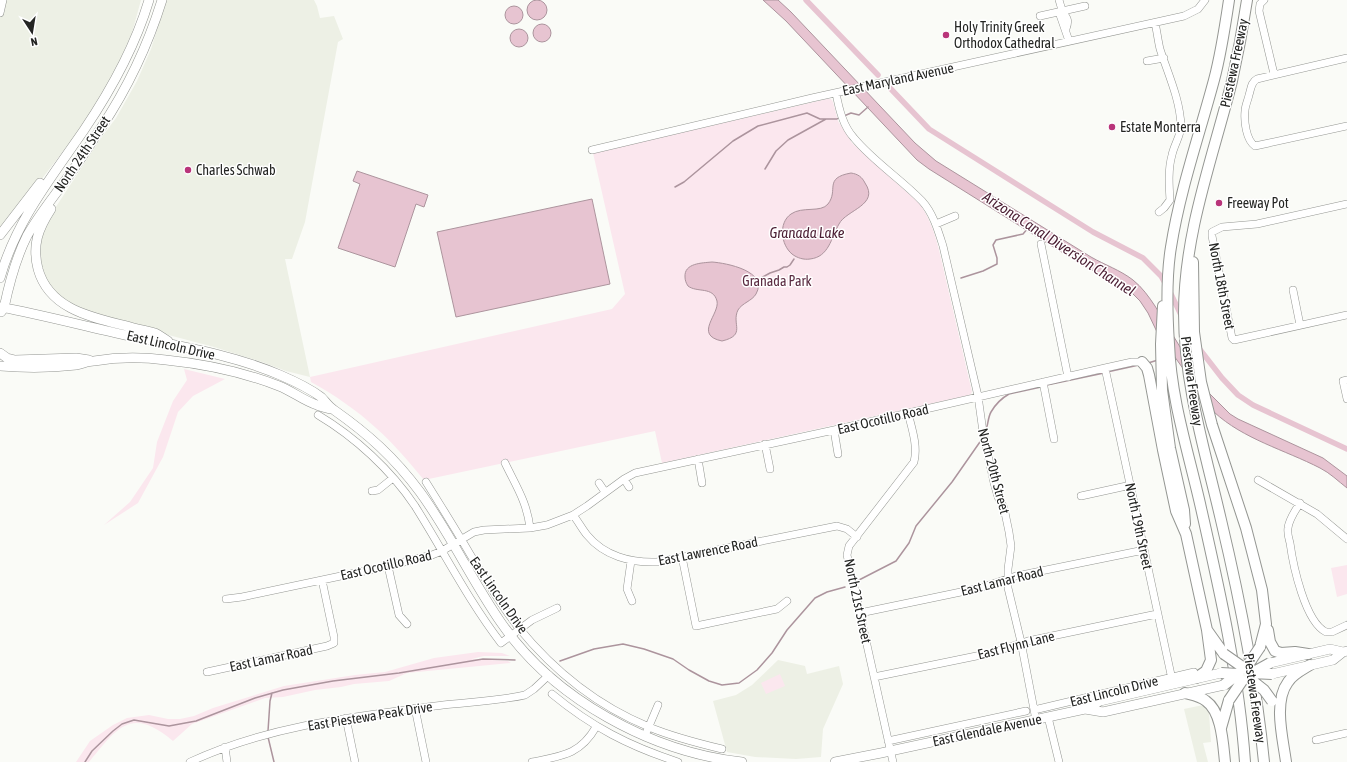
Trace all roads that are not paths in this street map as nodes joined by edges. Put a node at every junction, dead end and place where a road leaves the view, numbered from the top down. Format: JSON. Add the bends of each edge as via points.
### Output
{"nodes":[{"id":1,"x":3,"y":0,"type":"edge"},
{"id":2,"x":162,"y":0,"type":"edge"},
{"id":3,"x":1059,"y":0,"type":"edge"},
{"id":4,"x":1229,"y":0,"type":"edge"},
{"id":5,"x":1247,"y":0,"type":"edge"},
{"id":6,"x":149,"y":1,"type":"edge"},
{"id":7,"x":1203,"y":2,"type":"edge"},
{"id":8,"x":1262,"y":2,"type":"edge"},
{"id":9,"x":1085,"y":6,"type":"dead end"},
{"id":10,"x":1062,"y":11,"type":"junction"},
{"id":11,"x":0,"y":13,"type":"edge"},
{"id":12,"x":1040,"y":16,"type":"dead end"},
{"id":13,"x":1157,"y":22,"type":"junction"},
{"id":14,"x":1069,"y":42,"type":"junction"},
{"id":15,"x":141,"y":55,"type":"junction"},
{"id":16,"x":1164,"y":58,"type":"junction"},
{"id":17,"x":1347,"y":58,"type":"edge"},
{"id":18,"x":1147,"y":61,"type":"dead end"},
{"id":19,"x":123,"y":64,"type":"junction"},
{"id":20,"x":1274,"y":74,"type":"junction"},
{"id":21,"x":836,"y":93,"type":"junction"},
{"id":22,"x":1347,"y":126,"type":"edge"},
{"id":23,"x":592,"y":150,"type":"dead end"},
{"id":24,"x":66,"y":154,"type":"junction"},
{"id":25,"x":65,"y":182,"type":"junction"},
{"id":26,"x":1347,"y":204,"type":"edge"},
{"id":27,"x":1159,"y":212,"type":"dead end"},
{"id":28,"x":955,"y":216,"type":"dead end"},
{"id":29,"x":936,"y":224,"type":"junction"},
{"id":30,"x":0,"y":235,"type":"edge"},
{"id":31,"x":1041,"y":244,"type":"dead end"},
{"id":32,"x":1190,"y":246,"type":"junction"},
{"id":33,"x":0,"y":278,"type":"edge"},
{"id":34,"x":1169,"y":281,"type":"junction"},
{"id":35,"x":1293,"y":290,"type":"dead end"},
{"id":36,"x":1,"y":309,"type":"edge"},
{"id":37,"x":1347,"y":315,"type":"edge"},
{"id":38,"x":1300,"y":325,"type":"junction"},
{"id":39,"x":176,"y":345,"type":"junction"},
{"id":40,"x":0,"y":353,"type":"edge"},
{"id":41,"x":92,"y":361,"type":"junction"},
{"id":42,"x":1142,"y":362,"type":"joint"},
{"id":43,"x":0,"y":366,"type":"edge"},
{"id":44,"x":1105,"y":368,"type":"junction"},
{"id":45,"x":1068,"y":377,"type":"junction"},
{"id":46,"x":1347,"y":380,"type":"edge"},
{"id":47,"x":1043,"y":382,"type":"junction"},
{"id":48,"x":978,"y":396,"type":"junction"},
{"id":49,"x":1347,"y":399,"type":"edge"},
{"id":50,"x":332,"y":409,"type":"junction"},
{"id":51,"x":908,"y":413,"type":"junction"},
{"id":52,"x":318,"y":415,"type":"dead end"},
{"id":53,"x":326,"y":420,"type":"junction"},
{"id":54,"x":834,"y":430,"type":"junction"},
{"id":55,"x":1054,"y":439,"type":"dead end"},
{"id":56,"x":765,"y":444,"type":"junction"},
{"id":57,"x":838,"y":454,"type":"dead end"},
{"id":58,"x":698,"y":459,"type":"junction"},
{"id":59,"x":505,"y":463,"type":"dead end"},
{"id":60,"x":770,"y":469,"type":"dead end"},
{"id":61,"x":393,"y":478,"type":"junction"},
{"id":62,"x":624,"y":479,"type":"junction"},
{"id":63,"x":1258,"y":480,"type":"dead end"},
{"id":64,"x":426,"y":482,"type":"dead end"},
{"id":65,"x":599,"y":483,"type":"dead end"},
{"id":66,"x":702,"y":483,"type":"dead end"},
{"id":67,"x":1130,"y":486,"type":"junction"},
{"id":68,"x":629,"y":487,"type":"dead end"},
{"id":69,"x":372,"y":491,"type":"dead end"},
{"id":70,"x":605,"y":492,"type":"junction"},
{"id":71,"x":1081,"y":496,"type":"dead end"},
{"id":72,"x":1300,"y":503,"type":"junction"},
{"id":73,"x":574,"y":515,"type":"junction"},
{"id":74,"x":530,"y":528,"type":"junction"},
{"id":75,"x":1186,"y":534,"type":"junction"},
{"id":76,"x":857,"y":537,"type":"junction"},
{"id":77,"x":461,"y":539,"type":"junction"},
{"id":78,"x":1347,"y":539,"type":"edge"},
{"id":79,"x":453,"y":545,"type":"junction"},
{"id":80,"x":1144,"y":550,"type":"junction"},
{"id":81,"x":442,"y":551,"type":"junction"},
{"id":82,"x":682,"y":557,"type":"junction"},
{"id":83,"x":631,"y":561,"type":"junction"},
{"id":84,"x":388,"y":566,"type":"junction"},
{"id":85,"x":1008,"y":579,"type":"junction"},
{"id":86,"x":322,"y":580,"type":"junction"},
{"id":87,"x":226,"y":599,"type":"dead end"},
{"id":88,"x":632,"y":601,"type":"dead end"},
{"id":89,"x":787,"y":601,"type":"dead end"},
{"id":90,"x":557,"y":608,"type":"dead end"},
{"id":91,"x":860,"y":613,"type":"junction"},
{"id":92,"x":1157,"y":614,"type":"junction"},
{"id":93,"x":406,"y":624,"type":"dead end"},
{"id":94,"x":1266,"y":624,"type":"junction"},
{"id":95,"x":1347,"y":625,"type":"edge"},
{"id":96,"x":520,"y":629,"type":"junction"},
{"id":97,"x":1207,"y":630,"type":"junction"},
{"id":98,"x":512,"y":636,"type":"junction"},
{"id":99,"x":1021,"y":642,"type":"junction"},
{"id":100,"x":1345,"y":652,"type":"edge"},
{"id":101,"x":1308,"y":654,"type":"junction"},
{"id":102,"x":1270,"y":663,"type":"joint"},
{"id":103,"x":1310,"y":665,"type":"junction"},
{"id":104,"x":207,"y":672,"type":"dead end"},
{"id":105,"x":1221,"y":673,"type":"joint"},
{"id":106,"x":1245,"y":674,"type":"junction"},
{"id":107,"x":1272,"y":674,"type":"joint"},
{"id":108,"x":549,"y":675,"type":"junction"},
{"id":109,"x":1195,"y":675,"type":"junction"},
{"id":110,"x":874,"y":677,"type":"junction"},
{"id":111,"x":1172,"y":680,"type":"junction"},
{"id":112,"x":1224,"y":685,"type":"joint"},
{"id":113,"x":552,"y":694,"type":"dead end"},
{"id":114,"x":1185,"y":694,"type":"junction"},
{"id":115,"x":658,"y":705,"type":"dead end"},
{"id":116,"x":415,"y":708,"type":"junction"},
{"id":117,"x":1084,"y":709,"type":"junction"},
{"id":118,"x":1034,"y":710,"type":"junction"},
{"id":119,"x":1026,"y":711,"type":"dead end"},
{"id":120,"x":1279,"y":713,"type":"junction"},
{"id":121,"x":1048,"y":717,"type":"junction"},
{"id":122,"x":346,"y":718,"type":"junction"},
{"id":123,"x":1036,"y":720,"type":"junction"},
{"id":124,"x":596,"y":727,"type":"junction"},
{"id":125,"x":649,"y":727,"type":"junction"},
{"id":126,"x":1220,"y":728,"type":"junction"},
{"id":127,"x":1347,"y":733,"type":"edge"},
{"id":128,"x":645,"y":736,"type":"junction"},
{"id":129,"x":1316,"y":740,"type":"dead end"},
{"id":130,"x":888,"y":741,"type":"junction"},
{"id":131,"x":225,"y":747,"type":"junction"},
{"id":132,"x":722,"y":749,"type":"dead end"},
{"id":133,"x":890,"y":751,"type":"junction"},
{"id":134,"x":656,"y":755,"type":"junction"},
{"id":135,"x":730,"y":761,"type":"edge"},
{"id":136,"x":190,"y":762,"type":"edge"},
{"id":137,"x":227,"y":762,"type":"edge"},
{"id":138,"x":355,"y":762,"type":"edge"},
{"id":139,"x":426,"y":762,"type":"edge"},
{"id":140,"x":532,"y":762,"type":"edge"},
{"id":141,"x":653,"y":762,"type":"edge"},
{"id":142,"x":678,"y":762,"type":"edge"},
{"id":143,"x":742,"y":762,"type":"edge"},
{"id":144,"x":835,"y":762,"type":"edge"},
{"id":145,"x":893,"y":762,"type":"edge"},
{"id":146,"x":1059,"y":762,"type":"edge"},
{"id":147,"x":1224,"y":762,"type":"edge"},
{"id":148,"x":1245,"y":762,"type":"edge"},
{"id":149,"x":1264,"y":762,"type":"edge"},
{"id":150,"x":1286,"y":762,"type":"edge"}],
"edges":[{"from":1,"to":11,"type":"street"},
{"from":2,"to":15,"type":"main road","name":"North 24th Street"},
{"from":3,"to":10,"type":"street"},
{"from":4,"to":34,"type":"highway","name":"Piestewa Freeway","via":[[1214,79],[1185,182],[1170,257]]},
{"from":5,"to":32,"type":"highway","name":"Piestewa Freeway","via":[[1232,81],[1198,205]]},
{"from":6,"to":15,"type":"main road","via":[[141,37]]},
{"from":6,"to":19,"type":"main road","name":"North 24th Street"},
{"from":7,"to":13,"type":"street","name":"East Maryland Avenue","via":[[1194,12]]},
{"from":8,"to":20,"type":"street","via":[[1260,17]]},
{"from":9,"to":10,"type":"street"},
{"from":10,"to":12,"type":"street"},
{"from":10,"to":14,"type":"street","via":[[1060,15]]},
{"from":13,"to":14,"type":"street","name":"East Maryland Avenue"},
{"from":13,"to":16,"type":"street"},
{"from":14,"to":21,"type":"street","name":"East Maryland Avenue"},
{"from":15,"to":19,"type":"main road"},
{"from":15,"to":25,"type":"main road","name":"North 24th Street","via":[[112,110]]},
{"from":16,"to":18,"type":"street"},
{"from":16,"to":27,"type":"street","via":[[1173,82],[1181,132],[1171,160],[1170,200]]},
{"from":17,"to":20,"type":"street"},
{"from":19,"to":24,"type":"main road","name":"North 24th Street","via":[[94,114]]},
{"from":20,"to":22,"type":"street","via":[[1257,79],[1252,84],[1245,110],[1248,137],[1252,144],[1255,146]]},
{"from":21,"to":23,"type":"street","name":"East Maryland Avenue"},
{"from":21,"to":29,"type":"street","name":"North 20th Street","via":[[842,116],[854,138],[923,202]]},
{"from":24,"to":30,"type":"main road","via":[[47,174]]},
{"from":24,"to":33,"type":"main road","name":"North 24th Street","via":[[18,230]]},
{"from":25,"to":36,"type":"main road","name":"North 24th Street","via":[[27,236]]},
{"from":25,"to":39,"type":"main road","via":[[42,222],[37,237],[37,262],[45,285],[56,299],[71,309],[154,333]]},
{"from":26,"to":38,"type":"street","name":"North 18th Street","via":[[1258,224],[1222,227],[1212,232],[1232,338],[1234,340]]},
{"from":28,"to":29,"type":"street"},
{"from":29,"to":48,"type":"street","name":"North 20th Street"},
{"from":31,"to":45,"type":"street"},
{"from":32,"to":94,"type":"highway","via":[[1194,265],[1194,332],[1201,382],[1248,535],[1262,590]]},
{"from":32,"to":149,"type":"highway","name":"Piestewa Freeway","via":[[1184,311],[1192,398],[1246,633]]},
{"from":34,"to":75,"type":"highway","via":[[1162,312],[1160,373],[1165,419],[1184,510]]},
{"from":34,"to":148,"type":"highway","name":"Piestewa Freeway","via":[[1172,382],[1230,646]]},
{"from":35,"to":38,"type":"street"},
{"from":36,"to":39,"type":"main road","name":"East Lincoln Drive"},
{"from":37,"to":38,"type":"street"},
{"from":39,"to":50,"type":"main road","name":"East Lincoln Drive","via":[[260,367],[306,387]]},
{"from":40,"to":41,"type":"main road","via":[[15,360],[76,358]]},
{"from":41,"to":43,"type":"main road","name":"East Lincoln Drive","via":[[78,365],[28,368]]},
{"from":41,"to":50,"type":"main road","name":"East Lincoln Drive","via":[[150,358],[201,364],[261,380],[316,405]]},
{"from":42,"to":44,"type":"street","name":"East Ocotillo Road"},
{"from":42,"to":75,"type":"highway","via":[[1148,375],[1176,511]]},
{"from":44,"to":45,"type":"street","name":"East Ocotillo Road"},
{"from":44,"to":67,"type":"street","name":"North 19th Street"},
{"from":45,"to":47,"type":"street","name":"East Ocotillo Road"},
{"from":46,"to":49,"type":"street","via":[[1343,380]]},
{"from":47,"to":48,"type":"street","name":"East Ocotillo Road"},
{"from":47,"to":55,"type":"street"},
{"from":48,"to":51,"type":"street","name":"East Ocotillo Road"},
{"from":48,"to":85,"type":"street","name":"North 20th Street","via":[[982,432],[1009,532],[1011,546]]},
{"from":50,"to":53,"type":"street"},
{"from":50,"to":79,"type":"main road","name":"East Lincoln Drive","via":[[375,441],[399,466],[420,492]]},
{"from":51,"to":54,"type":"street","name":"East Ocotillo Road"},
{"from":51,"to":76,"type":"street","name":"North 21st Street","via":[[916,448],[914,462]]},
{"from":52,"to":53,"type":"street","name":"East Lincoln Drive"},
{"from":53,"to":61,"type":"street","name":"East Lincoln Drive","via":[[359,444]]},
{"from":54,"to":56,"type":"street","name":"East Ocotillo Road"},
{"from":54,"to":57,"type":"street"},
{"from":56,"to":58,"type":"street","name":"East Ocotillo Road"},
{"from":56,"to":60,"type":"street"},
{"from":58,"to":62,"type":"street","name":"East Ocotillo Road","via":[[635,473]]},
{"from":58,"to":66,"type":"street"},
{"from":59,"to":74,"type":"street","via":[[528,513]]},
{"from":61,"to":69,"type":"street","via":[[378,490]]},
{"from":61,"to":81,"type":"street","name":"East Lincoln Drive","via":[[415,506]]},
{"from":62,"to":68,"type":"street"},
{"from":62,"to":70,"type":"street","name":"East Ocotillo Road"},
{"from":63,"to":72,"type":"street"},
{"from":64,"to":77,"type":"street","name":"East Lincoln Drive"},
{"from":65,"to":70,"type":"street"},
{"from":67,"to":71,"type":"street"},
{"from":67,"to":80,"type":"street","name":"North 19th Street"},
{"from":70,"to":73,"type":"street","name":"East Ocotillo Road"},
{"from":72,"to":78,"type":"street"},
{"from":72,"to":95,"type":"street","via":[[1292,515],[1288,529],[1300,589],[1308,610],[1317,625],[1326,632]]},
{"from":73,"to":74,"type":"street","name":"East Ocotillo Road"},
{"from":73,"to":83,"type":"street","name":"East Lawrence Road","via":[[587,536],[599,547]]},
{"from":74,"to":77,"type":"street","name":"East Ocotillo Road","via":[[484,530]]},
{"from":75,"to":97,"type":"highway"},
{"from":76,"to":82,"type":"street","name":"East Lawrence Road","via":[[847,529],[837,526]]},
{"from":76,"to":91,"type":"street","name":"North 21st Street","via":[[849,546],[847,555]]},
{"from":77,"to":79,"type":"street","name":"East Ocotillo Road"},
{"from":77,"to":96,"type":"street","name":"East Lincoln Drive"},
{"from":79,"to":81,"type":"street","name":"East Ocotillo Road"},
{"from":79,"to":98,"type":"main road","name":"East Lincoln Drive"},
{"from":80,"to":85,"type":"street","name":"East Lamar Road"},
{"from":80,"to":92,"type":"street","name":"North 19th Street"},
{"from":81,"to":84,"type":"street","name":"East Ocotillo Road"},
{"from":81,"to":98,"type":"street","name":"East Lincoln Drive","via":[[501,643]]},
{"from":82,"to":83,"type":"street","name":"East Lawrence Road","via":[[657,562]]},
{"from":82,"to":89,"type":"street","via":[[696,626],[726,623],[777,609]]},
{"from":83,"to":88,"type":"street","via":[[627,589]]},
{"from":84,"to":86,"type":"street","name":"East Ocotillo Road"},
{"from":84,"to":93,"type":"street","via":[[399,615]]},
{"from":85,"to":91,"type":"street","name":"East Lamar Road","via":[[980,588]]},
{"from":85,"to":99,"type":"street","name":"North 20th Street"},
{"from":86,"to":87,"type":"street","name":"East Ocotillo Road"},
{"from":86,"to":104,"type":"street","name":"East Lamar Road","via":[[334,643]]},
{"from":90,"to":96,"type":"street","via":[[544,613]]},
{"from":91,"to":110,"type":"street","name":"North 21st Street"},
{"from":92,"to":99,"type":"street","name":"East Flynn Lane"},
{"from":92,"to":111,"type":"street","name":"North 19th Street"},
{"from":94,"to":101,"type":"highway","via":[[1275,651]]},
{"from":94,"to":106,"type":"highway","bridge":true,"via":[[1260,647]]},
{"from":96,"to":98,"type":"street"},
{"from":96,"to":125,"type":"street","name":"East Lincoln Drive","via":[[566,676],[593,697]]},
{"from":97,"to":106,"type":"highway","bridge":true,"via":[[1224,654]]},
{"from":97,"to":109,"type":"highway","via":[[1211,660],[1206,672]]},
{"from":98,"to":108,"type":"main road","name":"East Lincoln Drive"},
{"from":99,"to":110,"type":"street","name":"East Flynn Lane","via":[[991,652]]},
{"from":99,"to":118,"type":"street","name":"North 20th Street"},
{"from":100,"to":101,"type":"main road","via":[[1330,649]]},
{"from":100,"to":103,"type":"main road","via":[[1333,660]]},
{"from":101,"to":102,"type":"main road"},
{"from":102,"to":106,"type":"highway","bridge":true},
{"from":103,"to":107,"type":"main road"},
{"from":103,"to":120,"type":"highway","via":[[1286,684]]},
{"from":105,"to":106,"type":"highway","bridge":true},
{"from":105,"to":109,"type":"main road","name":"East Glendale Avenue"},
{"from":106,"to":107,"type":"highway","bridge":true},
{"from":106,"to":112,"type":"highway","bridge":true},
{"from":106,"to":120,"type":"highway","bridge":true,"via":[[1264,690]]},
{"from":106,"to":126,"type":"highway","bridge":true,"via":[[1229,700]]},
{"from":108,"to":116,"type":"street","name":"East Piestewa Peak Drive","via":[[525,695]]},
{"from":108,"to":128,"type":"main road","name":"East Lincoln Drive","via":[[603,715]]},
{"from":109,"to":111,"type":"main road","name":"East Glendale Avenue"},
{"from":110,"to":130,"type":"street","name":"North 21st Street"},
{"from":111,"to":117,"type":"main road","name":"East Glendale Avenue","via":[[1100,701]]},
{"from":111,"to":118,"type":"street","name":"East Lincoln Drive"},
{"from":112,"to":114,"type":"main road","name":"East Glendale Avenue"},
{"from":113,"to":124,"type":"street"},
{"from":114,"to":117,"type":"main road","name":"East Glendale Avenue","via":[[1103,712]]},
{"from":114,"to":126,"type":"highway","via":[[1209,703],[1216,713]]},
{"from":115,"to":125,"type":"street"},
{"from":116,"to":122,"type":"street","name":"East Piestewa Peak Drive"},
{"from":116,"to":139,"type":"street"},
{"from":117,"to":121,"type":"main road","name":"East Glendale Avenue"},
{"from":118,"to":123,"type":"street","name":"North 20th Street"},
{"from":119,"to":130,"type":"street"},
{"from":120,"to":150,"type":"highway"},
{"from":121,"to":123,"type":"main road","name":"East Glendale Avenue"},
{"from":121,"to":146,"type":"street"},
{"from":122,"to":131,"type":"street","name":"East Piestewa Peak Drive","via":[[281,730]]},
{"from":122,"to":138,"type":"street"},
{"from":123,"to":133,"type":"main road","name":"East Glendale Avenue"},
{"from":124,"to":134,"type":"street"},
{"from":124,"to":140,"type":"street","via":[[583,745],[576,750]]},
{"from":125,"to":128,"type":"street"},
{"from":125,"to":132,"type":"street","name":"East Lincoln Drive"},
{"from":126,"to":147,"type":"highway"},
{"from":127,"to":129,"type":"street"},
{"from":128,"to":135,"type":"main road","name":"East Lincoln Drive","via":[[681,749]]},
{"from":130,"to":133,"type":"street","name":"North 21st Street"},
{"from":131,"to":136,"type":"street","name":"East Piestewa Peak Drive"},
{"from":131,"to":137,"type":"street"},
{"from":133,"to":144,"type":"main road"},
{"from":133,"to":145,"type":"street","name":"North 21st Street"},
{"from":134,"to":141,"type":"street"},
{"from":134,"to":142,"type":"street"},
{"from":135,"to":143,"type":"main road","name":"East Lincoln Drive"}]}
